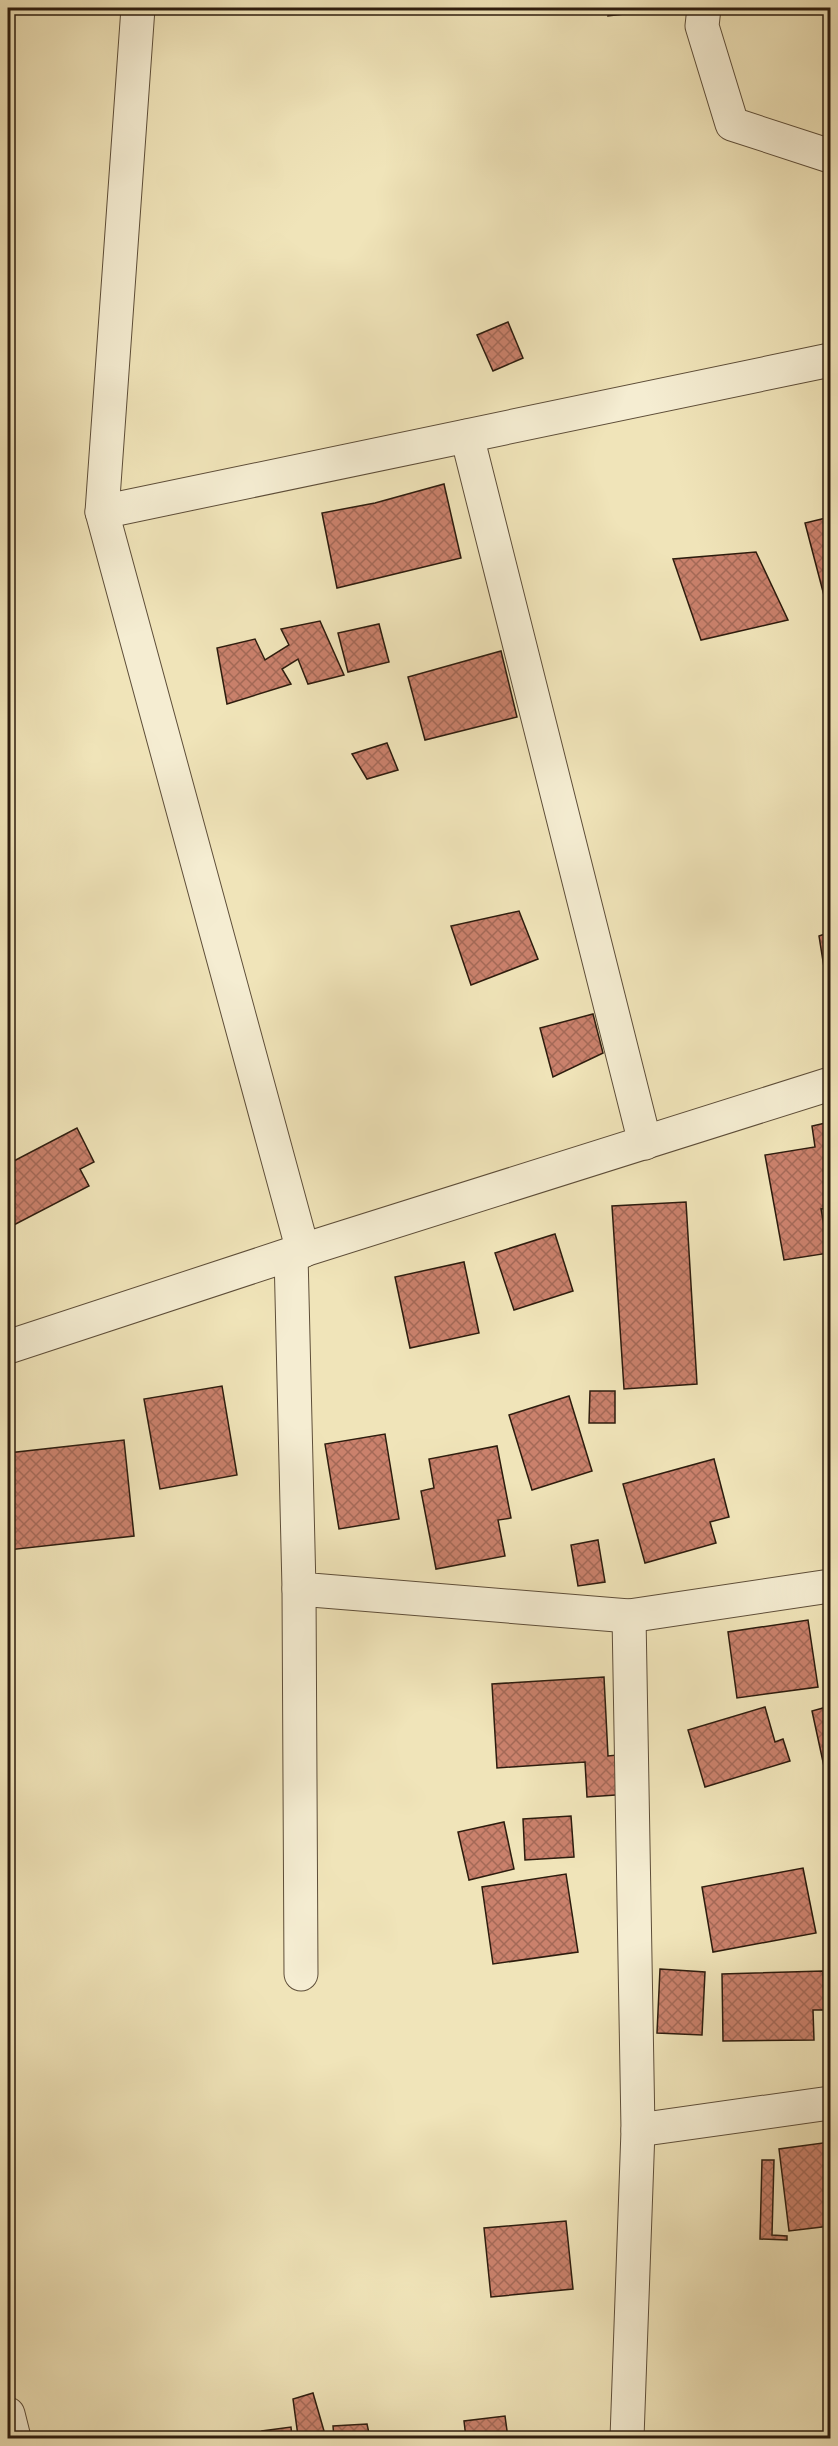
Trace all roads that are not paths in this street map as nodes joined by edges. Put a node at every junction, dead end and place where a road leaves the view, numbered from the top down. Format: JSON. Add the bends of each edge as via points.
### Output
{"nodes":[{"id":1,"x":138,"y":8,"type":"edge"},
{"id":2,"x":704,"y":8,"type":"edge"},
{"id":3,"x":831,"y":156,"type":"edge"},
{"id":4,"x":831,"y":360,"type":"edge"},
{"id":5,"x":467,"y":436,"type":"junction"},
{"id":6,"x":102,"y":512,"type":"junction"},
{"id":7,"x":831,"y":1084,"type":"edge"},
{"id":8,"x":645,"y":1143,"type":"junction"},
{"id":9,"x":297,"y":1252,"type":"junction"},
{"id":10,"x":8,"y":1347,"type":"edge"},
{"id":11,"x":831,"y":1586,"type":"edge"},
{"id":12,"x":299,"y":1589,"type":"junction"},
{"id":13,"x":629,"y":1617,"type":"junction"},
{"id":14,"x":301,"y":1974,"type":"dead end"},
{"id":15,"x":831,"y":2103,"type":"edge"},
{"id":16,"x":638,"y":2130,"type":"junction"},
{"id":17,"x":8,"y":2414,"type":"edge"},
{"id":18,"x":14,"y":2439,"type":"edge"},
{"id":19,"x":627,"y":2439,"type":"edge"}],
"edges":[{"from":1,"to":6,"type":"street"},
{"from":2,"to":3,"type":"street","via":[[702,26],[732,124]]},
{"from":4,"to":5,"type":"street"},
{"from":5,"to":6,"type":"street"},
{"from":5,"to":8,"type":"street"},
{"from":6,"to":9,"type":"street"},
{"from":7,"to":8,"type":"street"},
{"from":8,"to":9,"type":"street"},
{"from":9,"to":10,"type":"street"},
{"from":9,"to":12,"type":"street"},
{"from":11,"to":13,"type":"street"},
{"from":12,"to":13,"type":"street"},
{"from":12,"to":14,"type":"street"},
{"from":13,"to":16,"type":"street"},
{"from":15,"to":16,"type":"street"},
{"from":16,"to":19,"type":"street"},
{"from":17,"to":18,"type":"street"}]}
